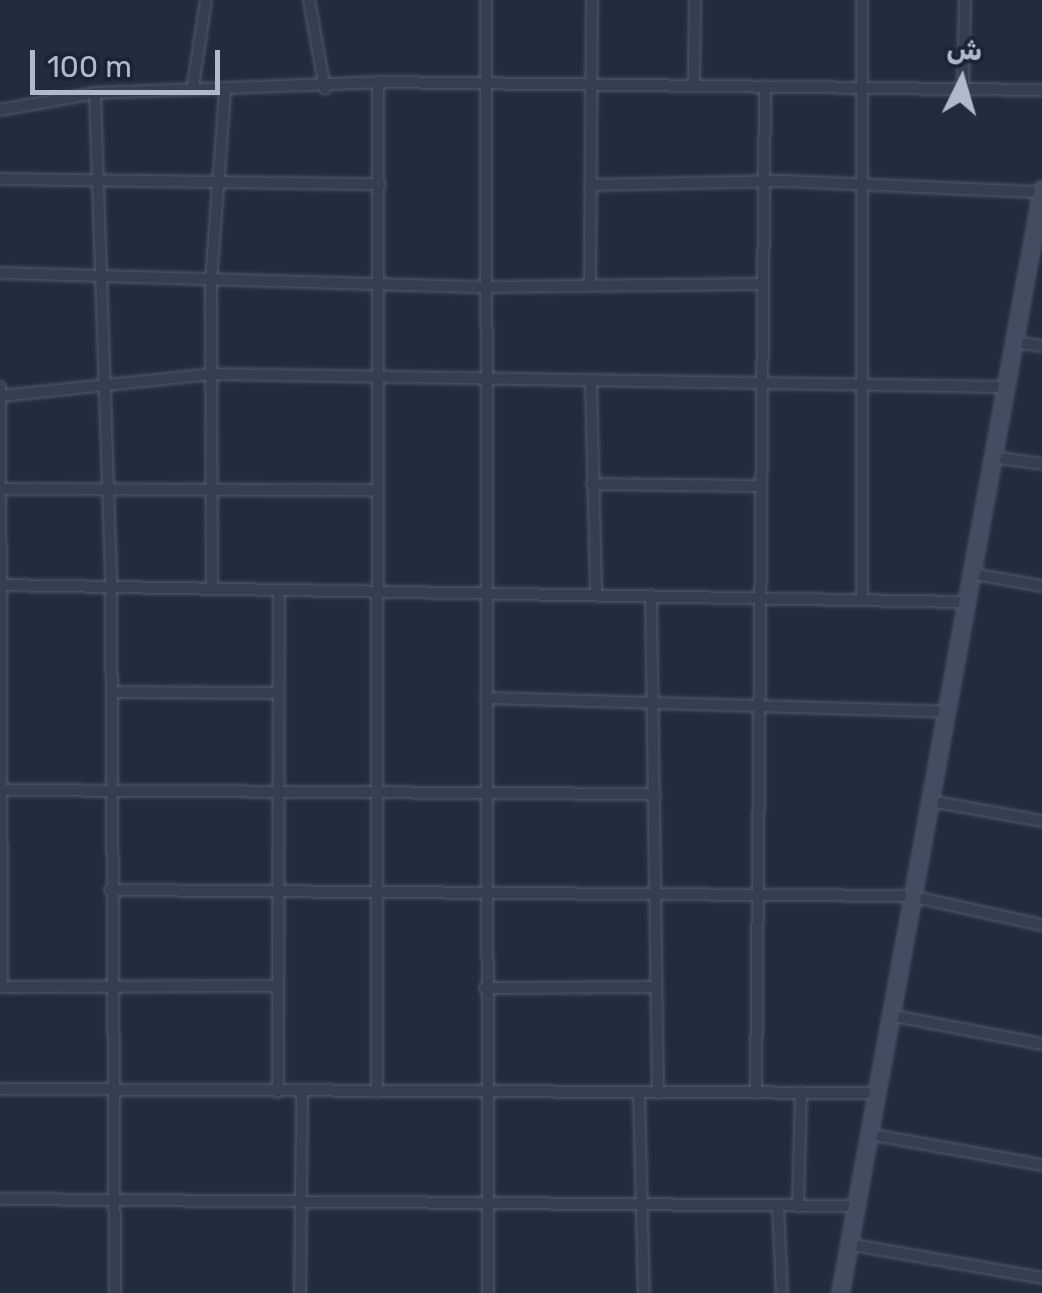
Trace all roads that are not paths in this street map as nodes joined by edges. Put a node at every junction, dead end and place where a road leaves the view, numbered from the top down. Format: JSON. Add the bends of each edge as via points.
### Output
{"nodes":[{"id":1,"x":206,"y":0,"type":"edge"},
{"id":2,"x":309,"y":0,"type":"edge"},
{"id":3,"x":486,"y":0,"type":"edge"},
{"id":4,"x":592,"y":0,"type":"edge"},
{"id":5,"x":695,"y":0,"type":"edge"},
{"id":6,"x":862,"y":0,"type":"edge"},
{"id":7,"x":965,"y":0,"type":"edge"},
{"id":8,"x":378,"y":82,"type":"junction"},
{"id":9,"x":590,"y":84,"type":"junction"},
{"id":10,"x":694,"y":84,"type":"junction"},
{"id":11,"x":862,"y":84,"type":"junction"},
{"id":12,"x":490,"y":85,"type":"junction"},
{"id":13,"x":193,"y":86,"type":"junction"},
{"id":14,"x":764,"y":86,"type":"junction"},
{"id":15,"x":963,"y":88,"type":"junction"},
{"id":16,"x":325,"y":89,"type":"junction"},
{"id":17,"x":1042,"y":90,"type":"edge"},
{"id":18,"x":95,"y":93,"type":"junction"},
{"id":19,"x":225,"y":93,"type":"junction"},
{"id":20,"x":0,"y":110,"type":"edge"},
{"id":21,"x":0,"y":179,"type":"edge"},
{"id":22,"x":96,"y":181,"type":"junction"},
{"id":23,"x":217,"y":181,"type":"junction"},
{"id":24,"x":380,"y":184,"type":"junction"},
{"id":25,"x":762,"y":184,"type":"junction"},
{"id":26,"x":590,"y":185,"type":"junction"},
{"id":27,"x":860,"y":185,"type":"junction"},
{"id":28,"x":1042,"y":190,"type":"edge"},
{"id":29,"x":1040,"y":215,"type":"edge"},
{"id":30,"x":0,"y":273,"type":"edge"},
{"id":31,"x":97,"y":276,"type":"junction"},
{"id":32,"x":211,"y":282,"type":"junction"},
{"id":33,"x":590,"y":282,"type":"junction"},
{"id":34,"x":382,"y":283,"type":"junction"},
{"id":35,"x":758,"y":284,"type":"junction"},
{"id":36,"x":484,"y":287,"type":"junction"},
{"id":37,"x":1014,"y":342,"type":"junction"},
{"id":38,"x":1042,"y":346,"type":"edge"},
{"id":39,"x":212,"y":374,"type":"junction"},
{"id":40,"x":380,"y":375,"type":"junction"},
{"id":41,"x":481,"y":378,"type":"junction"},
{"id":42,"x":104,"y":380,"type":"junction"},
{"id":43,"x":591,"y":382,"type":"junction"},
{"id":44,"x":862,"y":382,"type":"junction"},
{"id":45,"x":759,"y":383,"type":"junction"},
{"id":46,"x":0,"y":386,"type":"edge"},
{"id":47,"x":1005,"y":387,"type":"junction"},
{"id":48,"x":1,"y":396,"type":"edge"},
{"id":49,"x":993,"y":458,"type":"junction"},
{"id":50,"x":1042,"y":464,"type":"edge"},
{"id":51,"x":592,"y":484,"type":"junction"},
{"id":52,"x":108,"y":485,"type":"junction"},
{"id":53,"x":756,"y":486,"type":"junction"},
{"id":54,"x":212,"y":488,"type":"junction"},
{"id":55,"x":4,"y":490,"type":"junction"},
{"id":56,"x":375,"y":490,"type":"junction"},
{"id":57,"x":973,"y":574,"type":"junction"},
{"id":58,"x":111,"y":584,"type":"junction"},
{"id":59,"x":3,"y":585,"type":"edge"},
{"id":60,"x":212,"y":585,"type":"junction"},
{"id":61,"x":1042,"y":586,"type":"edge"},
{"id":62,"x":279,"y":590,"type":"junction"},
{"id":63,"x":382,"y":590,"type":"junction"},
{"id":64,"x":485,"y":592,"type":"junction"},
{"id":65,"x":596,"y":594,"type":"junction"},
{"id":66,"x":758,"y":594,"type":"junction"},
{"id":67,"x":652,"y":595,"type":"junction"},
{"id":68,"x":862,"y":598,"type":"junction"},
{"id":69,"x":968,"y":602,"type":"junction"},
{"id":70,"x":3,"y":682,"type":"edge"},
{"id":71,"x":112,"y":692,"type":"junction"},
{"id":72,"x":276,"y":693,"type":"junction"},
{"id":73,"x":486,"y":698,"type":"junction"},
{"id":74,"x":652,"y":699,"type":"junction"},
{"id":75,"x":758,"y":701,"type":"junction"},
{"id":76,"x":946,"y":712,"type":"junction"},
{"id":77,"x":2,"y":790,"type":"edge"},
{"id":78,"x":111,"y":791,"type":"junction"},
{"id":79,"x":484,"y":791,"type":"junction"},
{"id":80,"x":277,"y":793,"type":"junction"},
{"id":81,"x":376,"y":794,"type":"junction"},
{"id":82,"x":656,"y":794,"type":"junction"},
{"id":83,"x":930,"y":801,"type":"junction"},
{"id":84,"x":1042,"y":821,"type":"edge"},
{"id":85,"x":110,"y":890,"type":"junction"},
{"id":86,"x":483,"y":891,"type":"junction"},
{"id":87,"x":276,"y":893,"type":"junction"},
{"id":88,"x":376,"y":893,"type":"junction"},
{"id":89,"x":656,"y":893,"type":"junction"},
{"id":90,"x":755,"y":894,"type":"junction"},
{"id":91,"x":910,"y":896,"type":"junction"},
{"id":92,"x":1042,"y":925,"type":"edge"},
{"id":93,"x":276,"y":986,"type":"junction"},
{"id":94,"x":1,"y":987,"type":"edge"},
{"id":95,"x":112,"y":987,"type":"junction"},
{"id":96,"x":656,"y":987,"type":"junction"},
{"id":97,"x":485,"y":988,"type":"junction"},
{"id":98,"x":888,"y":1015,"type":"junction"},
{"id":99,"x":1042,"y":1044,"type":"edge"},
{"id":100,"x":0,"y":1089,"type":"edge"},
{"id":101,"x":115,"y":1090,"type":"junction"},
{"id":102,"x":278,"y":1092,"type":"junction"},
{"id":103,"x":302,"y":1092,"type":"junction"},
{"id":104,"x":378,"y":1092,"type":"junction"},
{"id":105,"x":658,"y":1092,"type":"junction"},
{"id":106,"x":800,"y":1092,"type":"junction"},
{"id":107,"x":639,"y":1093,"type":"junction"},
{"id":108,"x":756,"y":1093,"type":"junction"},
{"id":109,"x":875,"y":1093,"type":"junction"},
{"id":110,"x":489,"y":1094,"type":"junction"},
{"id":111,"x":868,"y":1134,"type":"junction"},
{"id":112,"x":1042,"y":1166,"type":"edge"},
{"id":113,"x":0,"y":1199,"type":"edge"},
{"id":114,"x":117,"y":1200,"type":"junction"},
{"id":115,"x":488,"y":1204,"type":"junction"},
{"id":116,"x":642,"y":1204,"type":"junction"},
{"id":117,"x":301,"y":1205,"type":"junction"},
{"id":118,"x":778,"y":1206,"type":"junction"},
{"id":119,"x":798,"y":1206,"type":"junction"},
{"id":120,"x":854,"y":1206,"type":"junction"},
{"id":121,"x":848,"y":1244,"type":"junction"},
{"id":122,"x":1042,"y":1278,"type":"edge"},
{"id":123,"x":115,"y":1293,"type":"edge"},
{"id":124,"x":300,"y":1293,"type":"edge"},
{"id":125,"x":488,"y":1293,"type":"edge"},
{"id":126,"x":644,"y":1293,"type":"edge"},
{"id":127,"x":782,"y":1293,"type":"edge"},
{"id":128,"x":840,"y":1293,"type":"edge"}],
"edges":[{"from":1,"to":13,"type":"street"},
{"from":2,"to":16,"type":"street"},
{"from":3,"to":12,"type":"street"},
{"from":4,"to":9,"type":"street"},
{"from":5,"to":10,"type":"street"},
{"from":6,"to":11,"type":"street"},
{"from":7,"to":15,"type":"street"},
{"from":8,"to":12,"type":"street"},
{"from":8,"to":16,"type":"street"},
{"from":8,"to":24,"type":"street"},
{"from":9,"to":10,"type":"street"},
{"from":9,"to":12,"type":"street"},
{"from":9,"to":26,"type":"street"},
{"from":10,"to":14,"type":"street"},
{"from":11,"to":14,"type":"street"},
{"from":11,"to":15,"type":"street"},
{"from":11,"to":27,"type":"street"},
{"from":12,"to":36,"type":"street"},
{"from":13,"to":18,"type":"street"},
{"from":13,"to":19,"type":"street"},
{"from":14,"to":25,"type":"street"},
{"from":15,"to":17,"type":"street"},
{"from":16,"to":19,"type":"street"},
{"from":18,"to":20,"type":"street"},
{"from":18,"to":22,"type":"street"},
{"from":19,"to":23,"type":"street"},
{"from":21,"to":22,"type":"street"},
{"from":22,"to":23,"type":"street"},
{"from":22,"to":31,"type":"street"},
{"from":23,"to":24,"type":"street"},
{"from":23,"to":32,"type":"street"},
{"from":24,"to":34,"type":"street"},
{"from":25,"to":26,"type":"street"},
{"from":25,"to":27,"type":"street"},
{"from":25,"to":35,"type":"street"},
{"from":26,"to":33,"type":"street"},
{"from":27,"to":28,"type":"street"},
{"from":27,"to":44,"type":"street"},
{"from":28,"to":29,"type":"street"},
{"from":29,"to":37,"type":"street"},
{"from":30,"to":31,"type":"street"},
{"from":31,"to":32,"type":"street"},
{"from":31,"to":42,"type":"street"},
{"from":32,"to":34,"type":"street"},
{"from":32,"to":39,"type":"street"},
{"from":33,"to":35,"type":"street"},
{"from":33,"to":36,"type":"street"},
{"from":34,"to":36,"type":"street"},
{"from":34,"to":40,"type":"street"},
{"from":35,"to":45,"type":"street"},
{"from":36,"to":41,"type":"street"},
{"from":37,"to":38,"type":"street"},
{"from":37,"to":47,"type":"street"},
{"from":39,"to":40,"type":"street"},
{"from":39,"to":42,"type":"street"},
{"from":39,"to":54,"type":"street"},
{"from":40,"to":41,"type":"street"},
{"from":40,"to":56,"type":"street"},
{"from":41,"to":43,"type":"street"},
{"from":41,"to":64,"type":"street"},
{"from":42,"to":48,"type":"street"},
{"from":42,"to":52,"type":"street"},
{"from":43,"to":45,"type":"street"},
{"from":43,"to":51,"type":"street"},
{"from":44,"to":45,"type":"street"},
{"from":44,"to":47,"type":"street"},
{"from":44,"to":68,"type":"street"},
{"from":45,"to":53,"type":"street"},
{"from":46,"to":48,"type":"street"},
{"from":47,"to":49,"type":"street"},
{"from":48,"to":55,"type":"street"},
{"from":49,"to":50,"type":"street"},
{"from":49,"to":57,"type":"street"},
{"from":51,"to":53,"type":"street"},
{"from":51,"to":65,"type":"street"},
{"from":52,"to":54,"type":"street"},
{"from":52,"to":55,"type":"street"},
{"from":52,"to":58,"type":"street"},
{"from":53,"to":66,"type":"street"},
{"from":54,"to":56,"type":"street"},
{"from":54,"to":60,"type":"street"},
{"from":55,"to":59,"type":"street"},
{"from":56,"to":63,"type":"street"},
{"from":57,"to":61,"type":"street"},
{"from":57,"to":69,"type":"street"},
{"from":58,"to":59,"type":"street"},
{"from":58,"to":60,"type":"street"},
{"from":58,"to":71,"type":"street"},
{"from":59,"to":70,"type":"street"},
{"from":60,"to":62,"type":"street"},
{"from":62,"to":63,"type":"street"},
{"from":62,"to":72,"type":"street"},
{"from":63,"to":64,"type":"street"},
{"from":63,"to":81,"type":"street"},
{"from":64,"to":65,"type":"street"},
{"from":64,"to":73,"type":"street"},
{"from":65,"to":67,"type":"street"},
{"from":66,"to":67,"type":"street"},
{"from":66,"to":68,"type":"street"},
{"from":66,"to":75,"type":"street"},
{"from":67,"to":74,"type":"street"},
{"from":68,"to":69,"type":"street"},
{"from":69,"to":76,"type":"street"},
{"from":70,"to":77,"type":"street"},
{"from":71,"to":72,"type":"street"},
{"from":71,"to":78,"type":"street"},
{"from":72,"to":80,"type":"street"},
{"from":73,"to":74,"type":"street"},
{"from":73,"to":79,"type":"street"},
{"from":74,"to":75,"type":"street"},
{"from":74,"to":82,"type":"street"},
{"from":75,"to":76,"type":"street"},
{"from":75,"to":90,"type":"street"},
{"from":76,"to":83,"type":"street"},
{"from":77,"to":78,"type":"street"},
{"from":77,"to":94,"type":"street"},
{"from":78,"to":80,"type":"street"},
{"from":78,"to":85,"type":"street"},
{"from":79,"to":81,"type":"street"},
{"from":79,"to":82,"type":"street"},
{"from":79,"to":86,"type":"street"},
{"from":80,"to":81,"type":"street"},
{"from":80,"to":87,"type":"street"},
{"from":81,"to":88,"type":"street"},
{"from":82,"to":89,"type":"street"},
{"from":83,"to":84,"type":"street"},
{"from":83,"to":91,"type":"street"},
{"from":85,"to":87,"type":"street"},
{"from":85,"to":95,"type":"street"},
{"from":86,"to":88,"type":"street"},
{"from":86,"to":89,"type":"street"},
{"from":86,"to":97,"type":"street"},
{"from":87,"to":88,"type":"street"},
{"from":87,"to":93,"type":"street"},
{"from":88,"to":104,"type":"street"},
{"from":89,"to":90,"type":"street"},
{"from":89,"to":96,"type":"street"},
{"from":90,"to":91,"type":"street"},
{"from":90,"to":108,"type":"street"},
{"from":91,"to":92,"type":"street"},
{"from":91,"to":98,"type":"street"},
{"from":93,"to":95,"type":"street"},
{"from":93,"to":102,"type":"street"},
{"from":94,"to":95,"type":"street"},
{"from":95,"to":101,"type":"street"},
{"from":96,"to":97,"type":"street"},
{"from":96,"to":105,"type":"street"},
{"from":97,"to":110,"type":"street"},
{"from":98,"to":99,"type":"street"},
{"from":98,"to":109,"type":"street"},
{"from":100,"to":101,"type":"street"},
{"from":101,"to":102,"type":"street"},
{"from":101,"to":114,"type":"street"},
{"from":102,"to":103,"type":"street"},
{"from":103,"to":104,"type":"street"},
{"from":103,"to":117,"type":"street"},
{"from":104,"to":110,"type":"street"},
{"from":105,"to":107,"type":"street"},
{"from":105,"to":108,"type":"street"},
{"from":106,"to":108,"type":"street"},
{"from":106,"to":109,"type":"street"},
{"from":106,"to":119,"type":"street"},
{"from":107,"to":110,"type":"street"},
{"from":107,"to":116,"type":"street"},
{"from":109,"to":111,"type":"street"},
{"from":110,"to":115,"type":"street"},
{"from":111,"to":112,"type":"street"},
{"from":111,"to":120,"type":"street"},
{"from":113,"to":114,"type":"street"},
{"from":114,"to":117,"type":"street"},
{"from":114,"to":123,"type":"street"},
{"from":115,"to":116,"type":"street"},
{"from":115,"to":117,"type":"street"},
{"from":115,"to":125,"type":"street"},
{"from":116,"to":118,"type":"street"},
{"from":116,"to":126,"type":"street"},
{"from":117,"to":124,"type":"street"},
{"from":118,"to":119,"type":"street"},
{"from":118,"to":127,"type":"street"},
{"from":119,"to":120,"type":"street"},
{"from":120,"to":121,"type":"street"},
{"from":121,"to":122,"type":"street"},
{"from":121,"to":128,"type":"street"}]}
